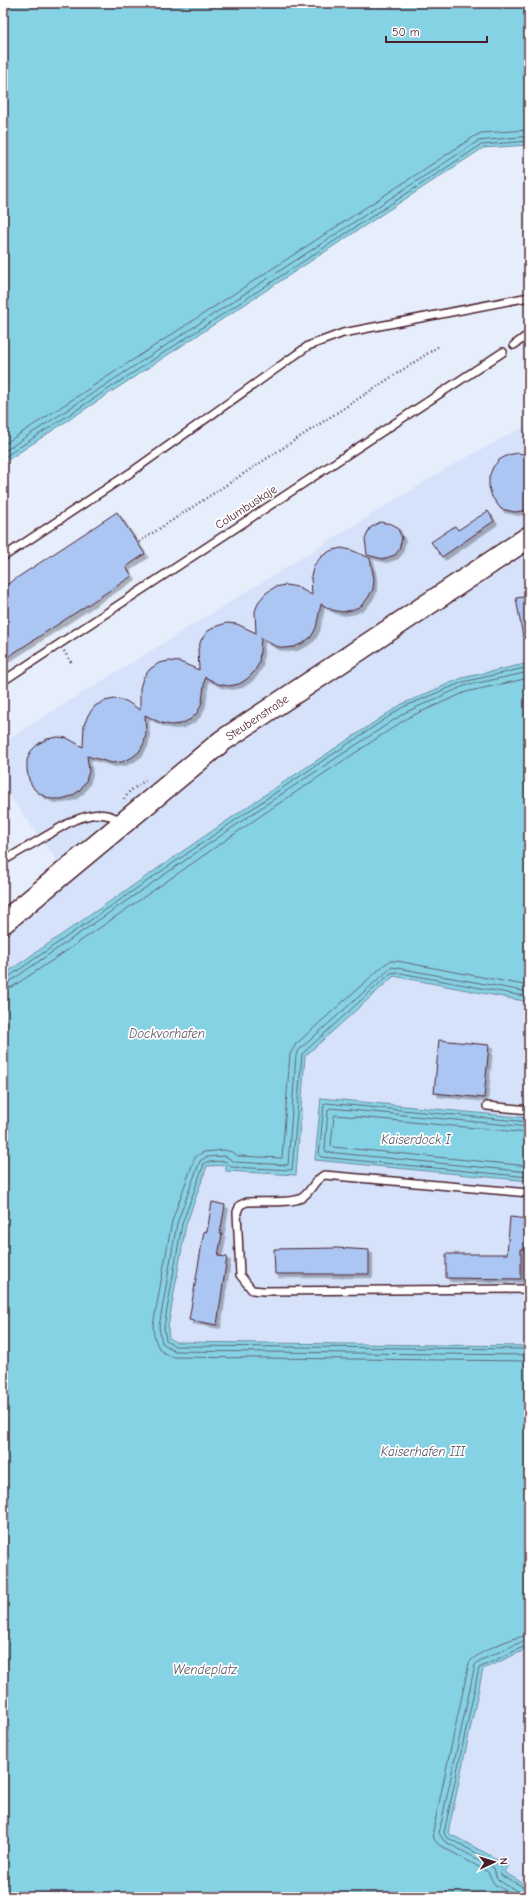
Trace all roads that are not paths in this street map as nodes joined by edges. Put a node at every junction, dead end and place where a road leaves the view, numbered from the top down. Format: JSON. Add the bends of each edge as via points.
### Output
{"nodes":[{"id":1,"x":529,"y":297,"type":"edge"},
{"id":2,"x":529,"y":334,"type":"edge"},
{"id":3,"x":514,"y":345,"type":"dead end"},
{"id":4,"x":503,"y":352,"type":"dead end"},
{"id":5,"x":529,"y":537,"type":"edge"},
{"id":6,"x":3,"y":557,"type":"edge"},
{"id":7,"x":3,"y":682,"type":"edge"},
{"id":8,"x":124,"y":824,"type":"junction"},
{"id":9,"x":3,"y":862,"type":"edge"},
{"id":10,"x":6,"y":918,"type":"edge"},
{"id":11,"x":487,"y":1106,"type":"dead end"},
{"id":12,"x":529,"y":1110,"type":"edge"},
{"id":13,"x":529,"y":1194,"type":"edge"},
{"id":14,"x":529,"y":1289,"type":"edge"}],
"edges":[{"from":1,"to":6,"type":"lane","via":[[343,333],[308,346],[130,474]]},
{"from":2,"to":3,"type":"lane"},
{"from":4,"to":7,"type":"lane","name":"Columbuskaje"},
{"from":5,"to":8,"type":"street","name":"Steubenstraße","via":[[222,741]]},
{"from":8,"to":9,"type":"lane","via":[[104,814],[82,817]]},
{"from":8,"to":10,"type":"street","name":"Steubenstraße"},
{"from":11,"to":12,"type":"lane"},
{"from":13,"to":14,"type":"lane","via":[[324,1175],[315,1180],[311,1190],[301,1199],[248,1202],[240,1205],[237,1212],[240,1275],[252,1290]]}]}
